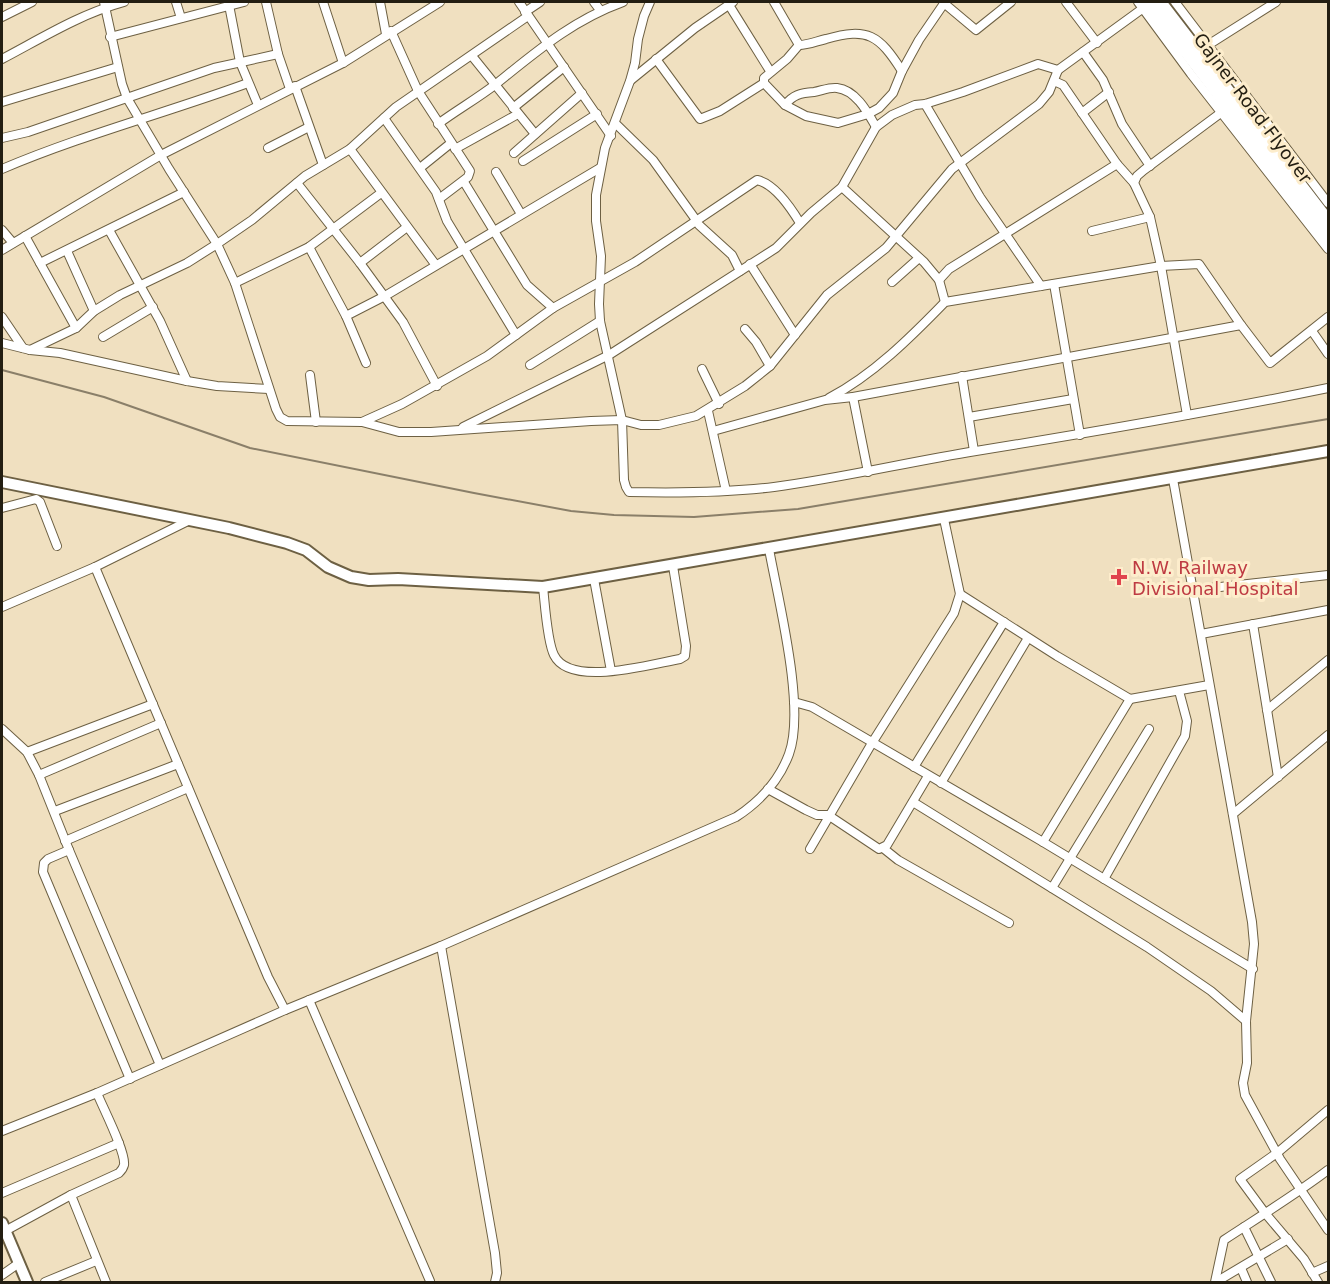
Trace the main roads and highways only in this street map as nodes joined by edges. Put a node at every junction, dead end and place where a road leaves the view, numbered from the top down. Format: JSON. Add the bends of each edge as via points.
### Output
{"nodes":[{"id":1,"x":1160,"y":2,"type":"edge"},
{"id":2,"x":1143,"y":4,"type":"edge"},
{"id":3,"x":1329,"y":221,"type":"edge"},
{"id":4,"x":1329,"y":237,"type":"edge"}],
"edges":[{"from":1,"to":3,"type":"main road","name":"Gajner Road Flyover"},
{"from":2,"to":4,"type":"main road","name":"Gajner Road Flyover"}]}
